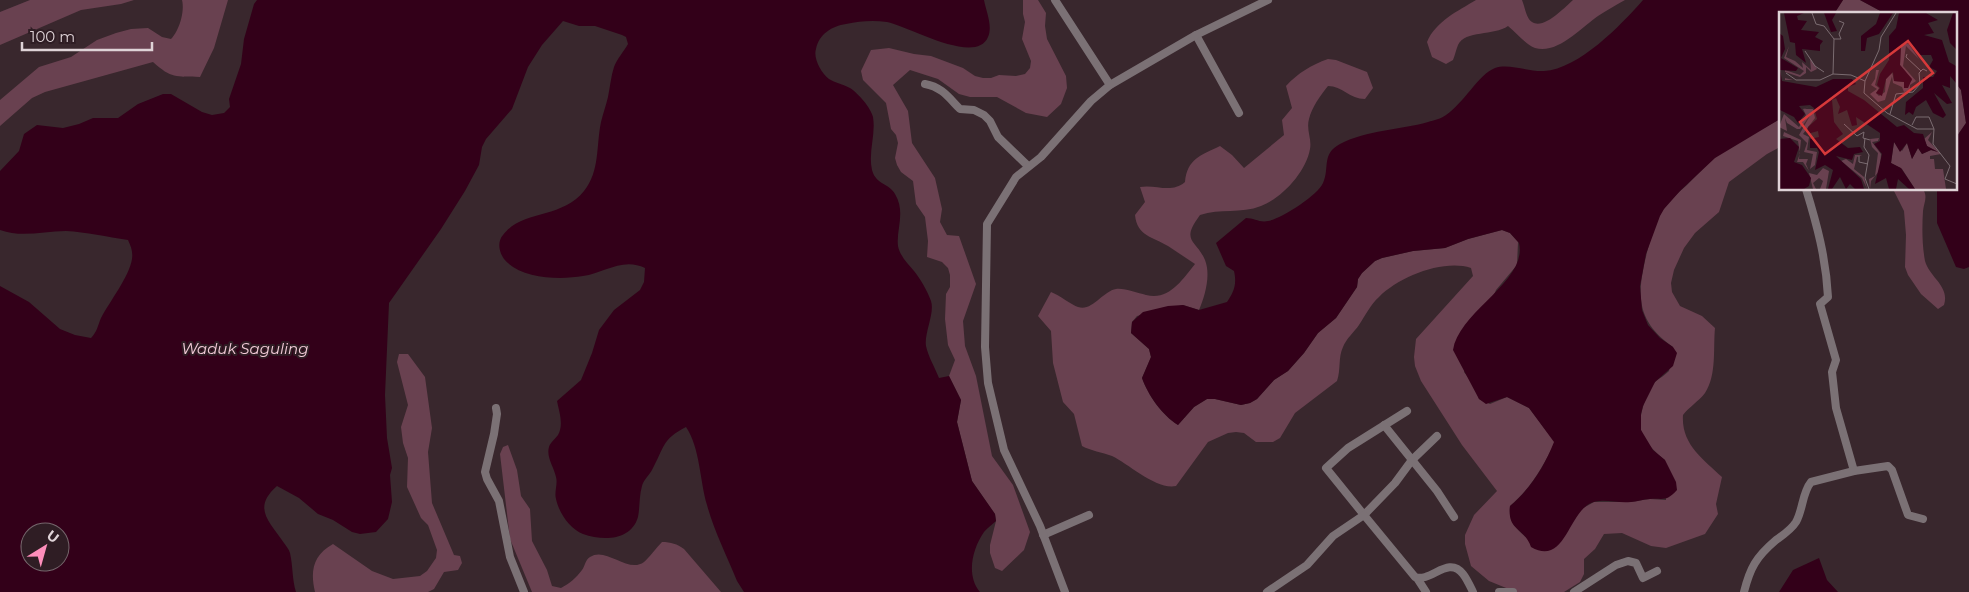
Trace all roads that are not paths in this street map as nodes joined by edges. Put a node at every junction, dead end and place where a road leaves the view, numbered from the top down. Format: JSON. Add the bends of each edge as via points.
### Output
{"nodes":[{"id":1,"x":1055,"y":0,"type":"edge"},
{"id":2,"x":1268,"y":0,"type":"edge"},
{"id":3,"x":1196,"y":35,"type":"junction"},
{"id":4,"x":925,"y":84,"type":"dead end"},
{"id":5,"x":1110,"y":85,"type":"junction"},
{"id":6,"x":1239,"y":113,"type":"dead end"},
{"id":7,"x":1028,"y":166,"type":"junction"},
{"id":8,"x":1806,"y":190,"type":"edge"},
{"id":9,"x":496,"y":408,"type":"dead end"},
{"id":10,"x":1407,"y":411,"type":"dead end"},
{"id":11,"x":1384,"y":425,"type":"junction"},
{"id":12,"x":1437,"y":436,"type":"dead end"},
{"id":13,"x":1412,"y":460,"type":"junction"},
{"id":14,"x":1854,"y":471,"type":"junction"},
{"id":15,"x":1089,"y":515,"type":"dead end"},
{"id":16,"x":1364,"y":515,"type":"junction"},
{"id":17,"x":1454,"y":517,"type":"dead end"},
{"id":18,"x":1923,"y":519,"type":"dead end"},
{"id":19,"x":1043,"y":535,"type":"junction"},
{"id":20,"x":1656,"y":571,"type":"dead end"},
{"id":21,"x":1417,"y":578,"type":"junction"},
{"id":22,"x":524,"y":592,"type":"edge"},
{"id":23,"x":1064,"y":592,"type":"edge"},
{"id":24,"x":1267,"y":592,"type":"edge"},
{"id":25,"x":1426,"y":592,"type":"edge"},
{"id":26,"x":1473,"y":592,"type":"edge"},
{"id":27,"x":1499,"y":592,"type":"edge"},
{"id":28,"x":1514,"y":592,"type":"edge"},
{"id":29,"x":1574,"y":592,"type":"edge"},
{"id":30,"x":1744,"y":592,"type":"edge"}],
"edges":[{"from":1,"to":5,"type":"street"},
{"from":2,"to":3,"type":"street"},
{"from":3,"to":5,"type":"street"},
{"from":3,"to":6,"type":"street"},
{"from":4,"to":7,"type":"street","via":[[944,91],[960,109],[984,115],[998,137]]},
{"from":5,"to":7,"type":"street","via":[[1091,101],[1041,157]]},
{"from":7,"to":19,"type":"street","via":[[1016,177],[988,224],[985,347],[988,383],[1004,450]]},
{"from":8,"to":14,"type":"street","via":[[1818,226],[1828,284],[1828,297],[1820,304],[1836,360],[1832,372],[1836,408]]},
{"from":9,"to":22,"type":"street","via":[[485,472],[499,501],[510,557]]},
{"from":10,"to":11,"type":"street"},
{"from":11,"to":13,"type":"street"},
{"from":11,"to":16,"type":"street","via":[[1348,448],[1326,468]]},
{"from":12,"to":13,"type":"street"},
{"from":13,"to":16,"type":"street","via":[[1396,483]]},
{"from":13,"to":17,"type":"street"},
{"from":14,"to":18,"type":"street","via":[[1889,467],[1908,515]]},
{"from":14,"to":30,"type":"street","via":[[1811,482],[1795,523],[1757,557]]},
{"from":15,"to":19,"type":"street"},
{"from":16,"to":21,"type":"street"},
{"from":16,"to":24,"type":"street","via":[[1333,536],[1307,565]]},
{"from":19,"to":23,"type":"street"},
{"from":20,"to":29,"type":"street","via":[[1643,578],[1636,563],[1628,560]]},
{"from":21,"to":25,"type":"street"},
{"from":21,"to":26,"type":"street","via":[[1422,579],[1448,567],[1454,568],[1462,573]]},
{"from":27,"to":28,"type":"street"}]}
